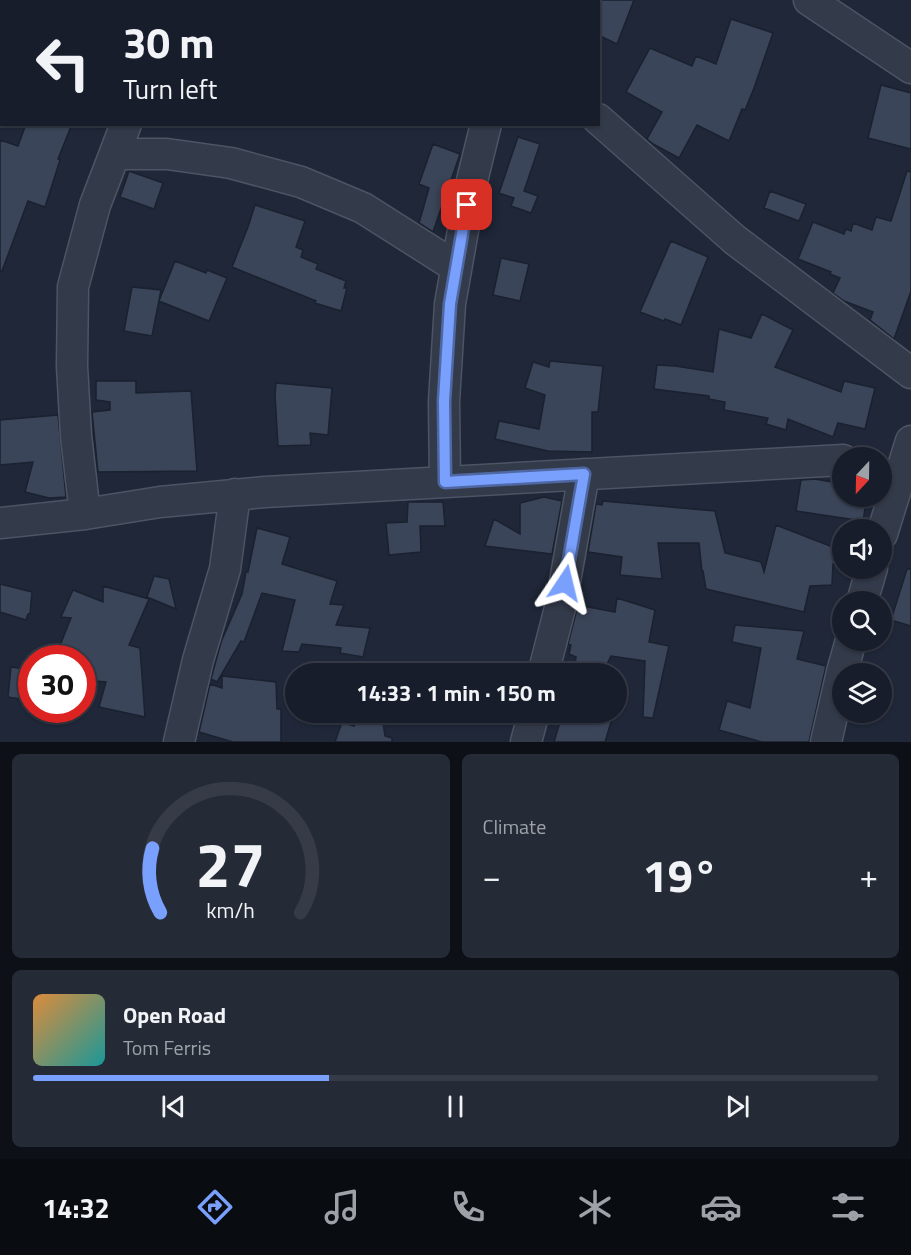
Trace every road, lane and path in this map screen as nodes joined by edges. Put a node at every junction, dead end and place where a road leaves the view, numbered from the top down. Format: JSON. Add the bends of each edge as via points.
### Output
{"nodes":[{"id":1,"x":809,"y":0,"type":"edge"},
{"id":2,"x":911,"y":68,"type":"edge"},
{"id":3,"x":600,"y":121,"type":"edge"},
{"id":4,"x":125,"y":126,"type":"edge"},
{"id":5,"x":486,"y":126,"type":"edge"},
{"id":6,"x":115,"y":154,"type":"junction"},
{"id":7,"x":456,"y":267,"type":"junction"},
{"id":8,"x":911,"y":373,"type":"edge"},
{"id":9,"x":900,"y":452,"type":"edge"},
{"id":10,"x":832,"y":461,"type":"edge"},
{"id":11,"x":584,"y":474,"type":"junction"},
{"id":12,"x":445,"y":482,"type":"junction"},
{"id":13,"x":235,"y":494,"type":"junction"},
{"id":14,"x":85,"y":514,"type":"junction"},
{"id":15,"x":885,"y":519,"type":"edge"},
{"id":16,"x":0,"y":523,"type":"edge"},
{"id":17,"x":848,"y":651,"type":"edge"},
{"id":18,"x":546,"y":663,"type":"edge"},
{"id":19,"x":531,"y":723,"type":"edge"},
{"id":20,"x":179,"y":742,"type":"edge"},
{"id":21,"x":526,"y":742,"type":"edge"},
{"id":22,"x":826,"y":742,"type":"edge"}],
"edges":[{"from":1,"to":2,"type":"street"},
{"from":3,"to":8,"type":"street","via":[[735,240]]},
{"from":4,"to":6,"type":"street"},
{"from":5,"to":7,"type":"street"},
{"from":6,"to":7,"type":"street","via":[[167,153],[231,162],[301,182],[363,208]]},
{"from":6,"to":14,"type":"street","via":[[95,205],[73,288],[72,366]]},
{"from":7,"to":12,"type":"street","via":[[444,401]]},
{"from":9,"to":15,"type":"street"},
{"from":10,"to":11,"type":"street"},
{"from":11,"to":12,"type":"street"},
{"from":11,"to":18,"type":"street","via":[[561,604]]},
{"from":12,"to":13,"type":"street"},
{"from":13,"to":14,"type":"street"},
{"from":13,"to":20,"type":"street","via":[[225,569]]},
{"from":14,"to":16,"type":"street"},
{"from":17,"to":22,"type":"street"},
{"from":19,"to":21,"type":"street"}]}
